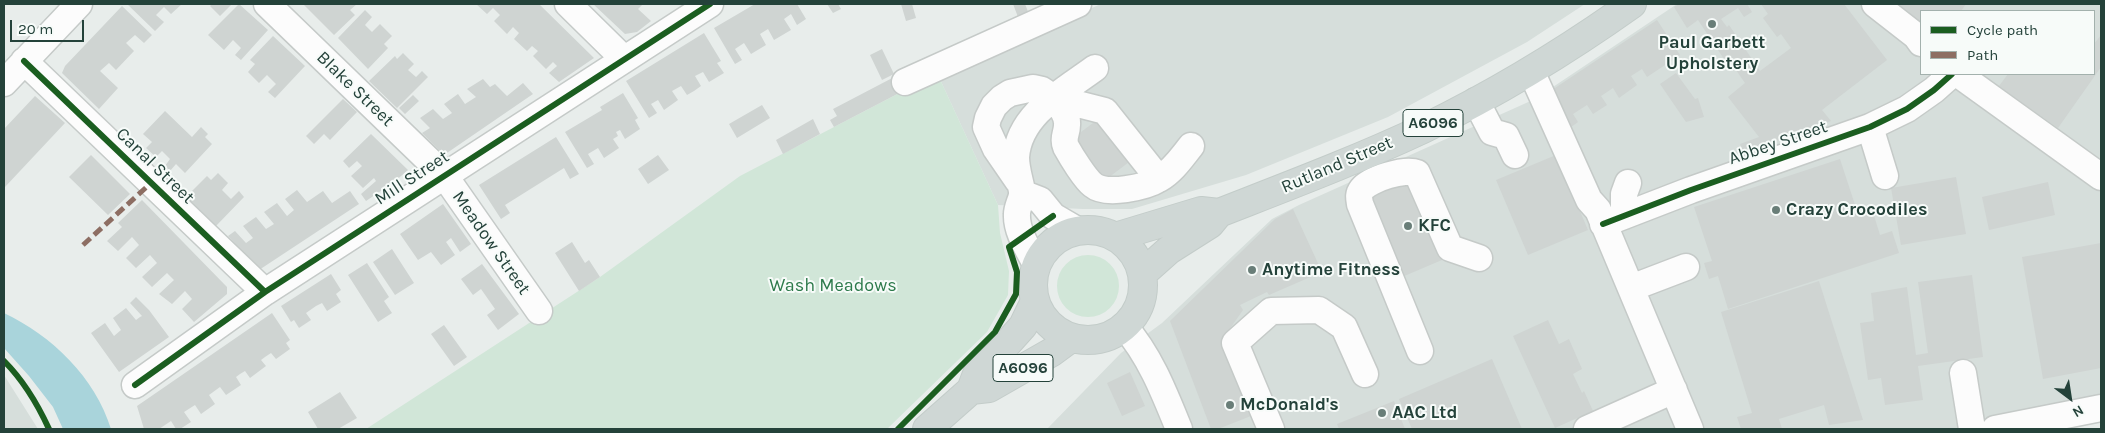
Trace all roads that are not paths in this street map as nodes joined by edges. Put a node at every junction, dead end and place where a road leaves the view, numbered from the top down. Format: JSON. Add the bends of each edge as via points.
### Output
{"nodes":[{"id":1,"x":79,"y":4,"type":"edge"},
{"id":2,"x":267,"y":4,"type":"edge"},
{"id":3,"x":568,"y":4,"type":"edge"},
{"id":4,"x":710,"y":4,"type":"edge"},
{"id":5,"x":1078,"y":4,"type":"edge"},
{"id":6,"x":1632,"y":4,"type":"edge"},
{"id":7,"x":1875,"y":4,"type":"edge"},
{"id":8,"x":1920,"y":42,"type":"edge"},
{"id":9,"x":624,"y":59,"type":"junction"},
{"id":10,"x":24,"y":61,"type":"junction"},
{"id":11,"x":1095,"y":68,"type":"dead end"},
{"id":12,"x":1531,"y":71,"type":"junction"},
{"id":13,"x":1951,"y":75,"type":"edge"},
{"id":14,"x":1959,"y":75,"type":"edge"},
{"id":15,"x":4,"y":82,"type":"edge"},
{"id":16,"x":905,"y":82,"type":"dead end"},
{"id":17,"x":1054,"y":98,"type":"junction"},
{"id":18,"x":1476,"y":101,"type":"junction"},
{"id":19,"x":1870,"y":127,"type":"junction"},
{"id":20,"x":1191,"y":146,"type":"dead end"},
{"id":21,"x":1515,"y":155,"type":"dead end"},
{"id":22,"x":444,"y":175,"type":"junction"},
{"id":23,"x":1885,"y":176,"type":"dead end"},
{"id":24,"x":2101,"y":177,"type":"edge"},
{"id":25,"x":1159,"y":179,"type":"junction"},
{"id":26,"x":1628,"y":183,"type":"dead end"},
{"id":27,"x":1020,"y":187,"type":"junction"},
{"id":28,"x":1219,"y":213,"type":"junction"},
{"id":29,"x":1608,"y":217,"type":"junction"},
{"id":30,"x":1077,"y":230,"type":"junction"},
{"id":31,"x":1115,"y":237,"type":"junction"},
{"id":32,"x":1479,"y":258,"type":"dead end"},
{"id":33,"x":1036,"y":264,"type":"junction"},
{"id":34,"x":1686,"y":267,"type":"dead end"},
{"id":35,"x":1142,"y":274,"type":"junction"},
{"id":36,"x":1631,"y":288,"type":"junction"},
{"id":37,"x":265,"y":292,"type":"junction"},
{"id":38,"x":1035,"y":301,"type":"junction"},
{"id":39,"x":539,"y":311,"type":"dead end"},
{"id":40,"x":1124,"y":326,"type":"junction"},
{"id":41,"x":1072,"y":338,"type":"junction"},
{"id":42,"x":1420,"y":351,"type":"dead end"},
{"id":43,"x":1963,"y":373,"type":"dead end"},
{"id":44,"x":1365,"y":374,"type":"dead end"},
{"id":45,"x":135,"y":385,"type":"dead end"},
{"id":46,"x":971,"y":390,"type":"junction"},
{"id":47,"x":1674,"y":390,"type":"junction"},
{"id":48,"x":2101,"y":408,"type":"edge"},
{"id":49,"x":928,"y":429,"type":"edge"},
{"id":50,"x":1179,"y":429,"type":"edge"},
{"id":51,"x":1270,"y":429,"type":"edge"},
{"id":52,"x":1587,"y":429,"type":"edge"},
{"id":53,"x":1690,"y":429,"type":"edge"},
{"id":54,"x":1972,"y":429,"type":"edge"},
{"id":55,"x":1995,"y":429,"type":"edge"}],
"edges":[{"from":1,"to":10,"type":"street"},
{"from":2,"to":22,"type":"street","name":"Blake Street"},
{"from":3,"to":9,"type":"street"},
{"from":4,"to":9,"type":"street","name":"Mill Street"},
{"from":5,"to":16,"type":"street"},
{"from":6,"to":12,"type":"main road","name":"Rutland Street","number":"A6096"},
{"from":7,"to":8,"type":"street"},
{"from":9,"to":22,"type":"street","name":"Mill Street"},
{"from":10,"to":15,"type":"street"},
{"from":10,"to":37,"type":"street","name":"Canal Street"},
{"from":11,"to":17,"type":"street"},
{"from":12,"to":18,"type":"main road","name":"Rutland Street","number":"A6096"},
{"from":12,"to":29,"type":"street","via":[[1589,200]]},
{"from":13,"to":19,"type":"street","name":"Abbey Street","via":[[1907,109]]},
{"from":14,"to":24,"type":"street"},
{"from":17,"to":25,"type":"street","via":[[1105,111]]},
{"from":17,"to":25,"type":"street","via":[[1068,123],[1065,144],[1093,186],[1120,190]]},
{"from":17,"to":27,"type":"street","via":[[1031,119],[1021,135],[1016,158]]},
{"from":17,"to":27,"type":"street","via":[[1033,88],[1010,93],[994,106],[988,118],[988,136]]},
{"from":18,"to":21,"type":"street","via":[[1492,132],[1506,136]]},
{"from":18,"to":28,"type":"main road","name":"Rutland Street","number":"A6096","via":[[1352,160]]},
{"from":19,"to":23,"type":"street"},
{"from":19,"to":29,"type":"street","name":"Abbey Street"},
{"from":20,"to":25,"type":"street"},
{"from":22,"to":37,"type":"street","name":"Mill Street"},
{"from":22,"to":39,"type":"street","name":"Meadow Street"},
{"from":26,"to":29,"type":"street"},
{"from":27,"to":30,"type":"street","via":[[1040,200],[1054,216]]},
{"from":27,"to":33,"type":"street","via":[[1017,214],[1022,238]]},
{"from":28,"to":31,"type":"main road","name":"Rutland Street","number":"A6096","via":[[1201,211]]},
{"from":28,"to":35,"type":"main road","name":"Rutland Street","number":"A6096","via":[[1210,224],[1169,250]]},
{"from":29,"to":36,"type":"street"},
{"from":30,"to":31,"type":"main road","number":"A6096"},
{"from":30,"to":33,"type":"main road","number":"A6096","via":[[1046,248]]},
{"from":31,"to":35,"type":"main road","number":"A6096","via":[[1128,247]]},
{"from":32,"to":42,"type":"street","via":[[1450,248],[1417,173],[1402,171],[1363,188],[1359,195],[1360,204]]},
{"from":33,"to":38,"type":"main road","number":"A6096","via":[[1032,282]]},
{"from":34,"to":36,"type":"street"},
{"from":35,"to":40,"type":"main road","number":"A6096","via":[[1140,302]]},
{"from":36,"to":47,"type":"street"},
{"from":37,"to":45,"type":"street","name":"Mill Street"},
{"from":38,"to":41,"type":"main road","number":"A6096","via":[[1042,317],[1055,330]]},
{"from":38,"to":46,"type":"main road","number":"A6096","via":[[1022,326],[977,374]]},
{"from":40,"to":41,"type":"main road","number":"A6096","via":[[1108,336],[1090,340]]},
{"from":40,"to":50,"type":"street","via":[[1143,349]]},
{"from":41,"to":46,"type":"main road","number":"A6096","via":[[989,388]]},
{"from":43,"to":54,"type":"street"},
{"from":44,"to":51,"type":"street","via":[[1344,328],[1319,310],[1271,311],[1235,343]]},
{"from":46,"to":49,"type":"main road","number":"A6096"},
{"from":47,"to":52,"type":"street"},
{"from":47,"to":53,"type":"street"},
{"from":48,"to":55,"type":"street"}]}
